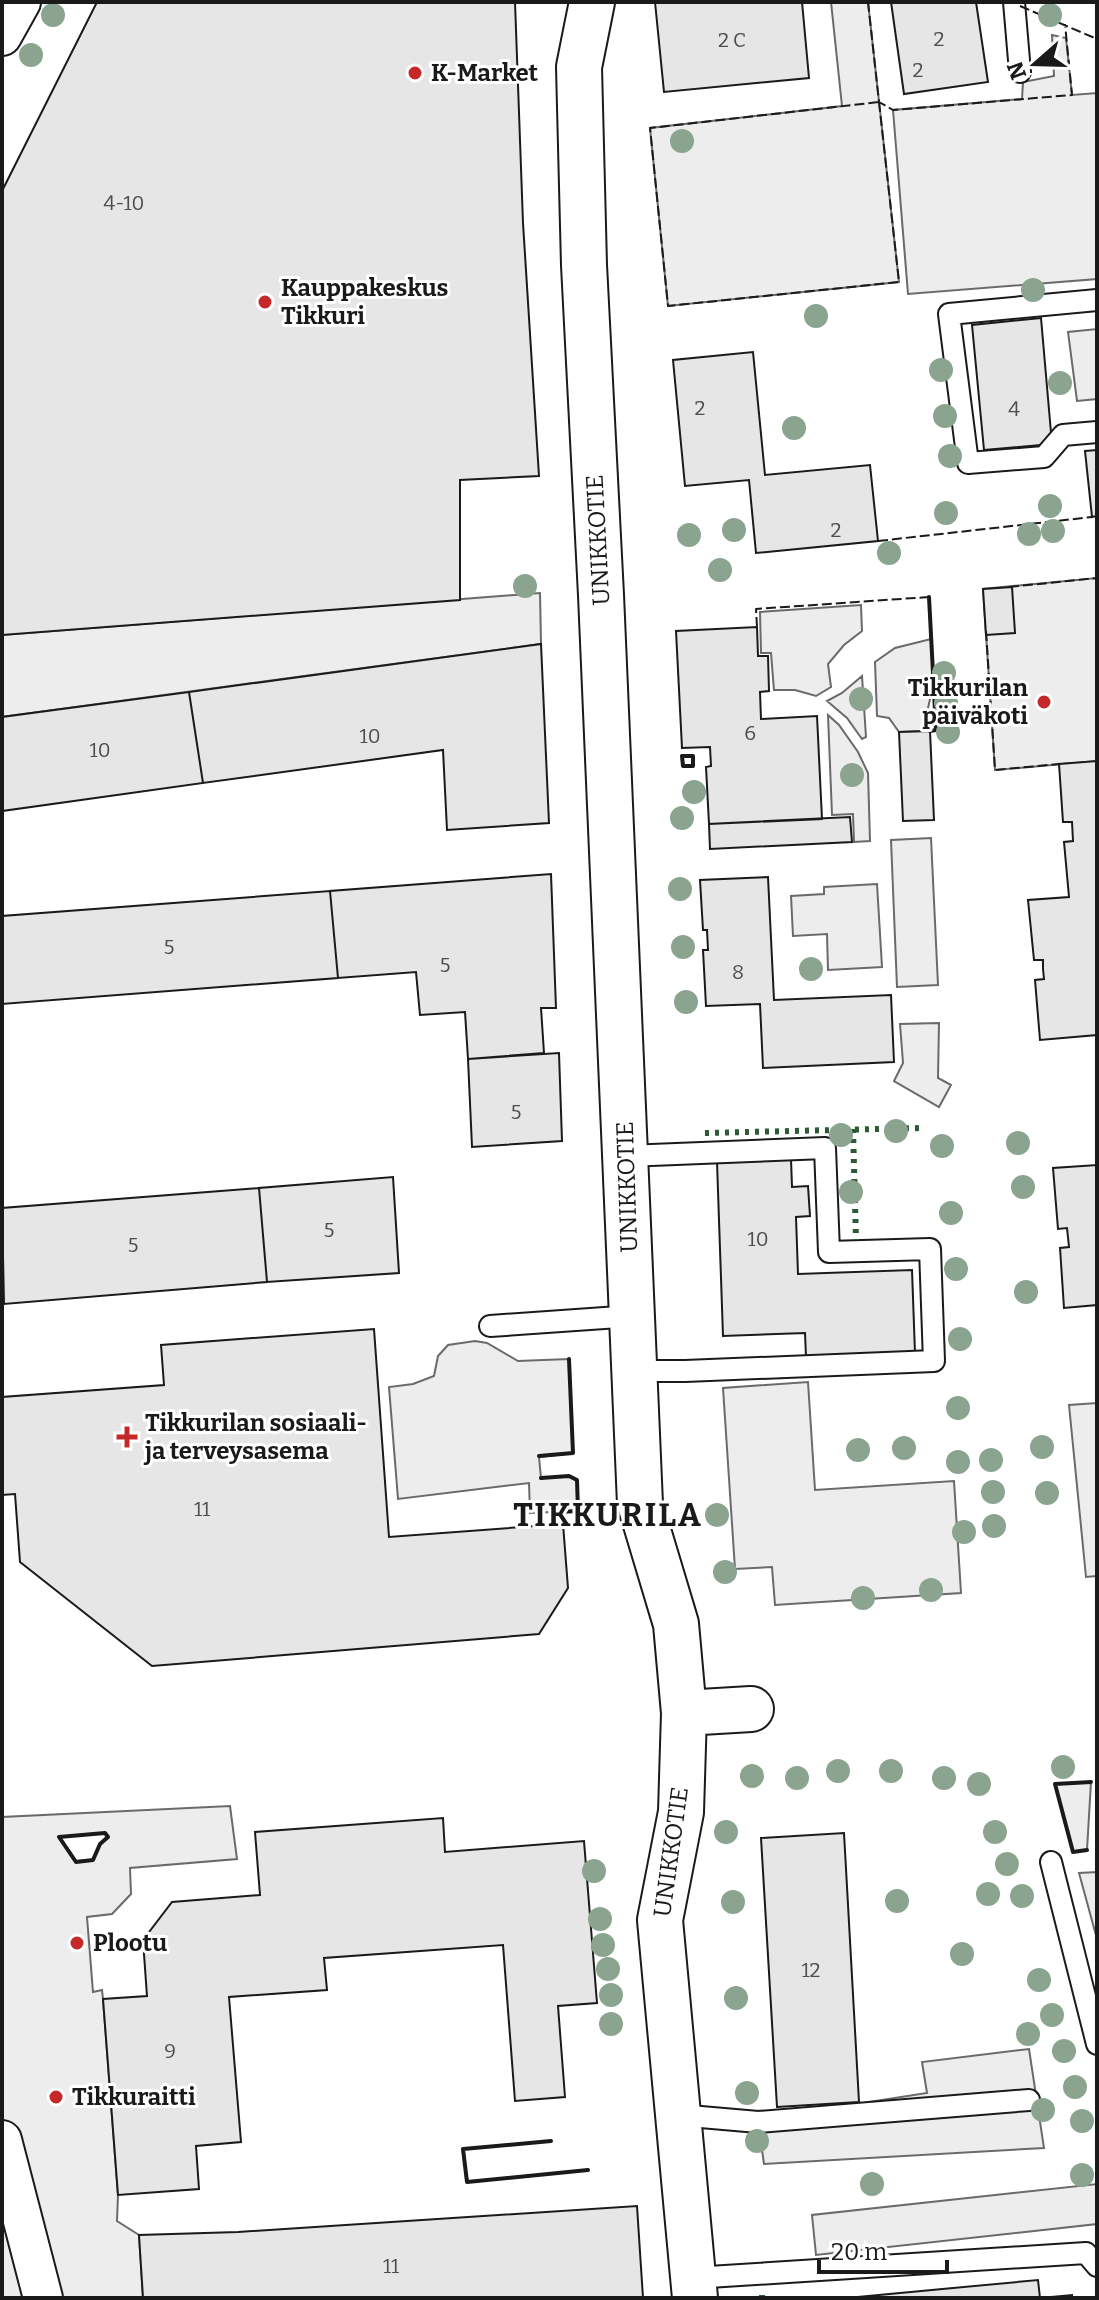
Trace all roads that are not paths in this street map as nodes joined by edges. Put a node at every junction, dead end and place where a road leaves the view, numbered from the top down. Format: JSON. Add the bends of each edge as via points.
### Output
{"nodes":[{"id":1,"x":21,"y":2,"type":"edge"},
{"id":2,"x":558,"y":2,"type":"edge"},
{"id":3,"x":592,"y":2,"type":"edge"},
{"id":4,"x":1014,"y":2,"type":"edge"},
{"id":5,"x":2,"y":36,"type":"edge"},
{"id":6,"x":579,"y":67,"type":"junction"},
{"id":7,"x":1020,"y":72,"type":"dead end"},
{"id":8,"x":1097,"y":300,"type":"edge"},
{"id":9,"x":1097,"y":432,"type":"edge"},
{"id":10,"x":626,"y":1156,"type":"junction"},
{"id":11,"x":633,"y":1316,"type":"junction"},
{"id":12,"x":490,"y":1326,"type":"dead end"},
{"id":13,"x":635,"y":1371,"type":"junction"},
{"id":14,"x":751,"y":1709,"type":"dead end"},
{"id":15,"x":684,"y":1713,"type":"junction"},
{"id":16,"x":1051,"y":1862,"type":"dead end"},
{"id":17,"x":1097,"y":2044,"type":"edge"},
{"id":18,"x":1029,"y":2100,"type":"dead end"},
{"id":19,"x":678,"y":2115,"type":"junction"},
{"id":20,"x":2,"y":2140,"type":"edge"},
{"id":21,"x":1097,"y":2266,"type":"edge"},
{"id":22,"x":694,"y":2288,"type":"edge"},
{"id":23,"x":43,"y":2298,"type":"edge"}],
"edges":[{"from":1,"to":5,"type":"street"},
{"from":2,"to":6,"type":"street","name":"UNIKKOTIE"},
{"from":3,"to":6,"type":"street","name":"UNIKKOTIE"},
{"from":4,"to":7,"type":"lane"},
{"from":6,"to":10,"type":"street","name":"UNIKKOTIE"},
{"from":8,"to":9,"type":"lane","via":[[949,314],[968,463],[1044,457],[1063,435]]},
{"from":10,"to":11,"type":"street","name":"UNIKKOTIE"},
{"from":10,"to":13,"type":"lane","via":[[825,1148],[829,1252],[930,1249],[934,1361]]},
{"from":11,"to":12,"type":"lane"},
{"from":11,"to":13,"type":"street","name":"UNIKKOTIE"},
{"from":13,"to":15,"type":"street","name":"UNIKKOTIE","via":[[640,1504],[676,1624]]},
{"from":14,"to":15,"type":"street"},
{"from":15,"to":19,"type":"street","name":"UNIKKOTIE","via":[[681,1812],[660,1920]]},
{"from":16,"to":17,"type":"lane"},
{"from":18,"to":19,"type":"lane","via":[[758,2122]]},
{"from":19,"to":22,"type":"street","name":"UNIKKOTIE"},
{"from":20,"to":23,"type":"street"},
{"from":21,"to":22,"type":"lane","via":[[1086,2253]]}]}
